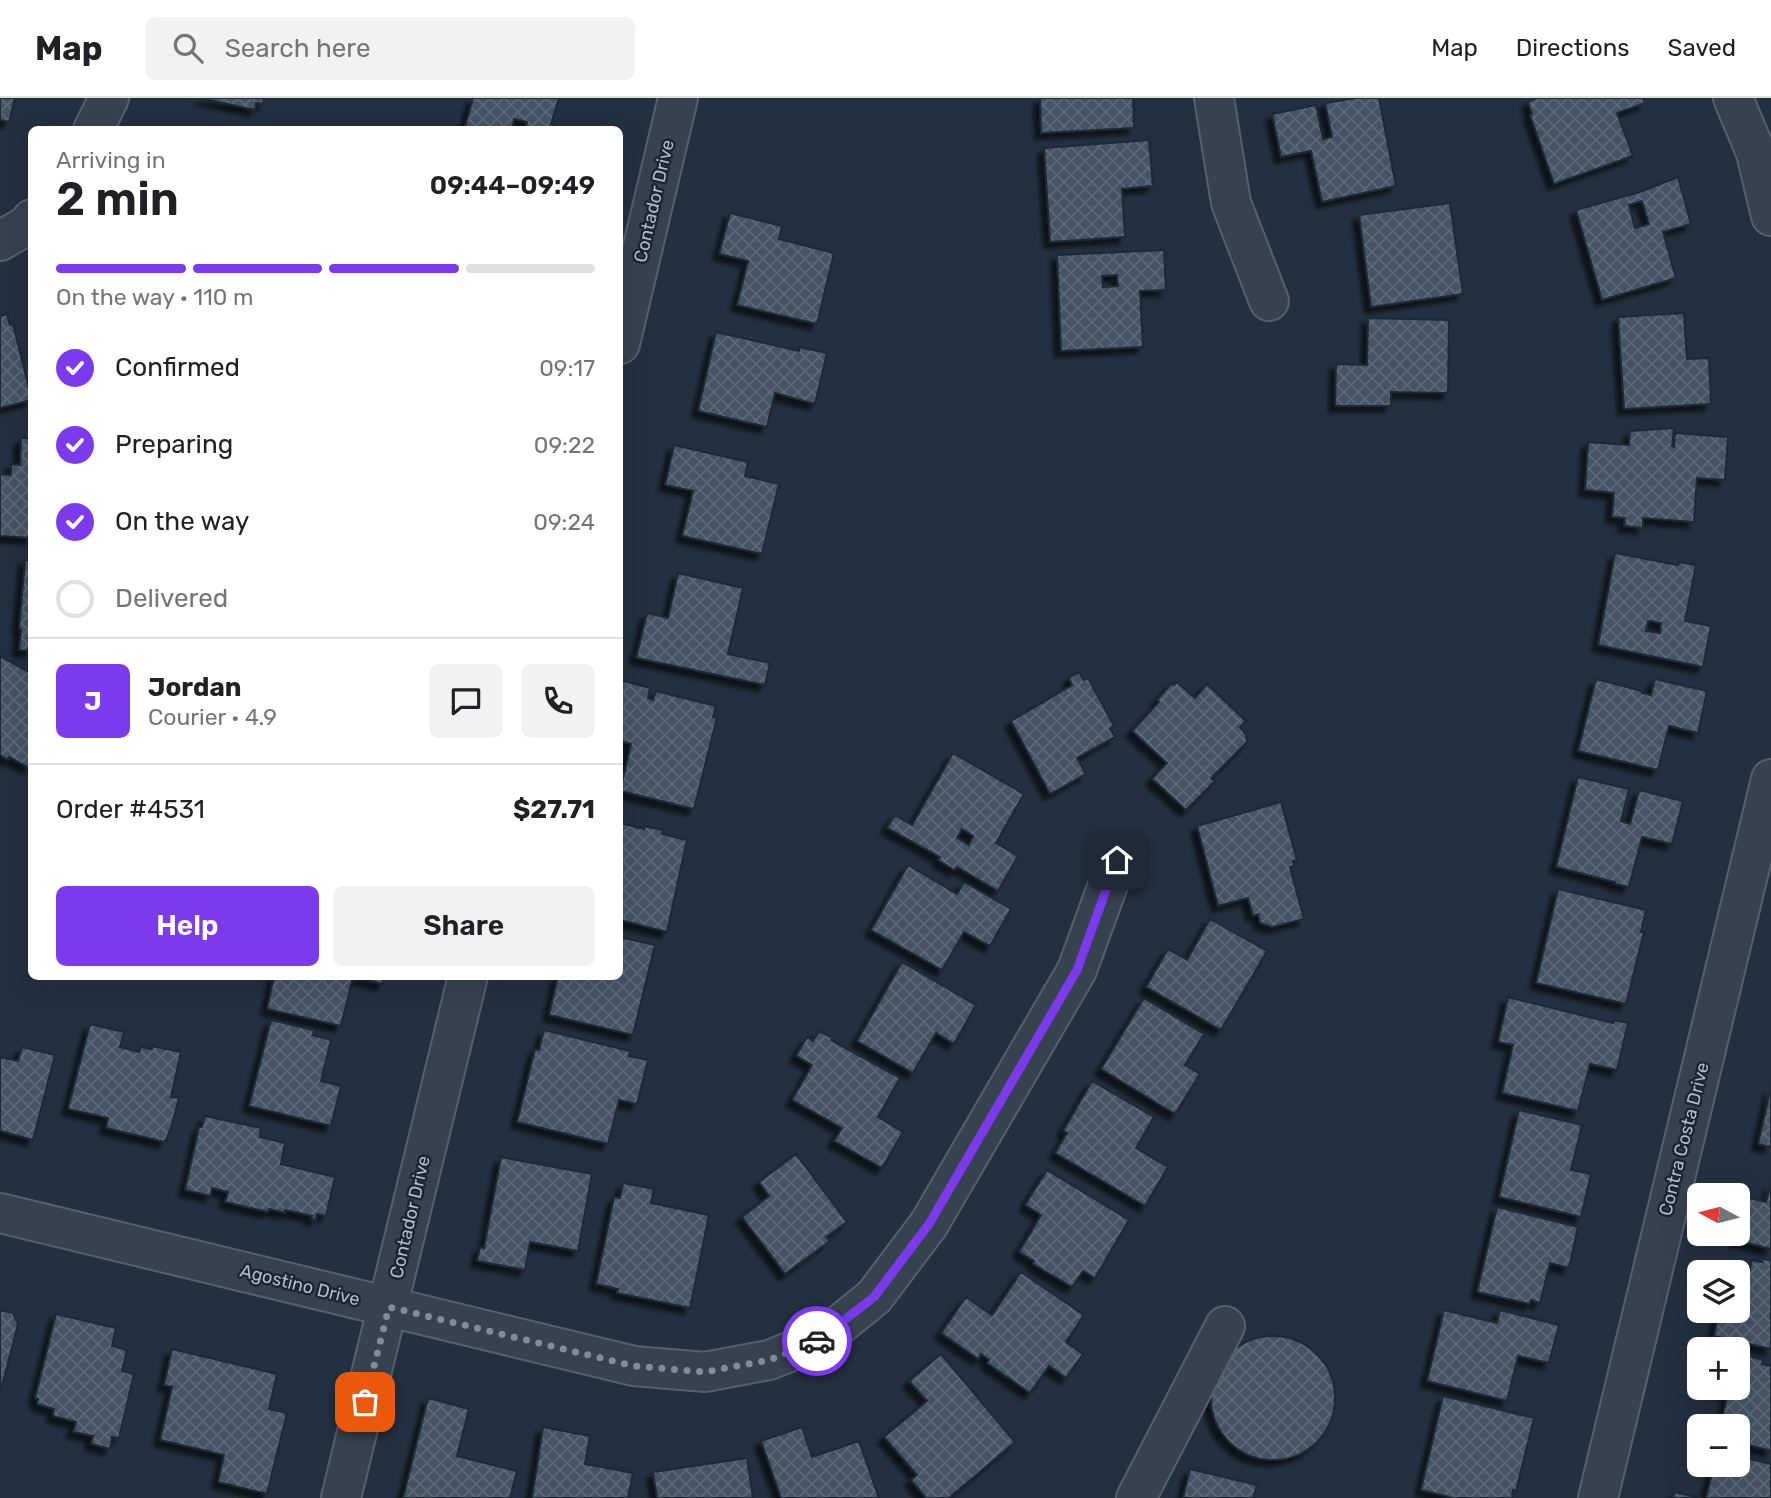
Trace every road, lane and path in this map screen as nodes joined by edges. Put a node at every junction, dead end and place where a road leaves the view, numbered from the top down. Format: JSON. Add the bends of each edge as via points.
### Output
{"nodes":[{"id":1,"x":109,"y":98,"type":"edge"},
{"id":2,"x":678,"y":98,"type":"edge"},
{"id":3,"x":1214,"y":98,"type":"edge"},
{"id":4,"x":1733,"y":98,"type":"edge"},
{"id":5,"x":95,"y":126,"type":"edge"},
{"id":6,"x":1762,"y":142,"type":"edge"},
{"id":7,"x":1771,"y":216,"type":"edge"},
{"id":8,"x":28,"y":224,"type":"edge"},
{"id":9,"x":0,"y":241,"type":"edge"},
{"id":10,"x":1269,"y":301,"type":"dead end"},
{"id":11,"x":623,"y":331,"type":"edge"},
{"id":12,"x":1771,"y":779,"type":"edge"},
{"id":13,"x":1117,"y":860,"type":"dead end"},
{"id":14,"x":467,"y":980,"type":"edge"},
{"id":15,"x":0,"y":1213,"type":"edge"},
{"id":16,"x":389,"y":1307,"type":"junction"},
{"id":17,"x":1225,"y":1326,"type":"dead end"},
{"id":18,"x":341,"y":1498,"type":"edge"},
{"id":19,"x":1136,"y":1498,"type":"edge"},
{"id":20,"x":1598,"y":1498,"type":"edge"}],
"edges":[{"from":1,"to":5,"type":"street"},
{"from":2,"to":11,"type":"street","name":"Contador Drive"},
{"from":3,"to":10,"type":"street","via":[[1231,203]]},
{"from":4,"to":6,"type":"street"},
{"from":6,"to":7,"type":"street"},
{"from":8,"to":9,"type":"street"},
{"from":12,"to":20,"type":"street","name":"Contra Costa Drive"},
{"from":13,"to":16,"type":"street","name":"Agostino Drive","via":[[1077,970],[929,1224],[874,1297],[822,1339],[769,1360],[705,1372],[634,1366]]},
{"from":14,"to":16,"type":"street","name":"Contador Drive"},
{"from":15,"to":16,"type":"street","name":"Agostino Drive"},
{"from":16,"to":18,"type":"street","name":"Contador Drive"},
{"from":17,"to":19,"type":"street"}]}
